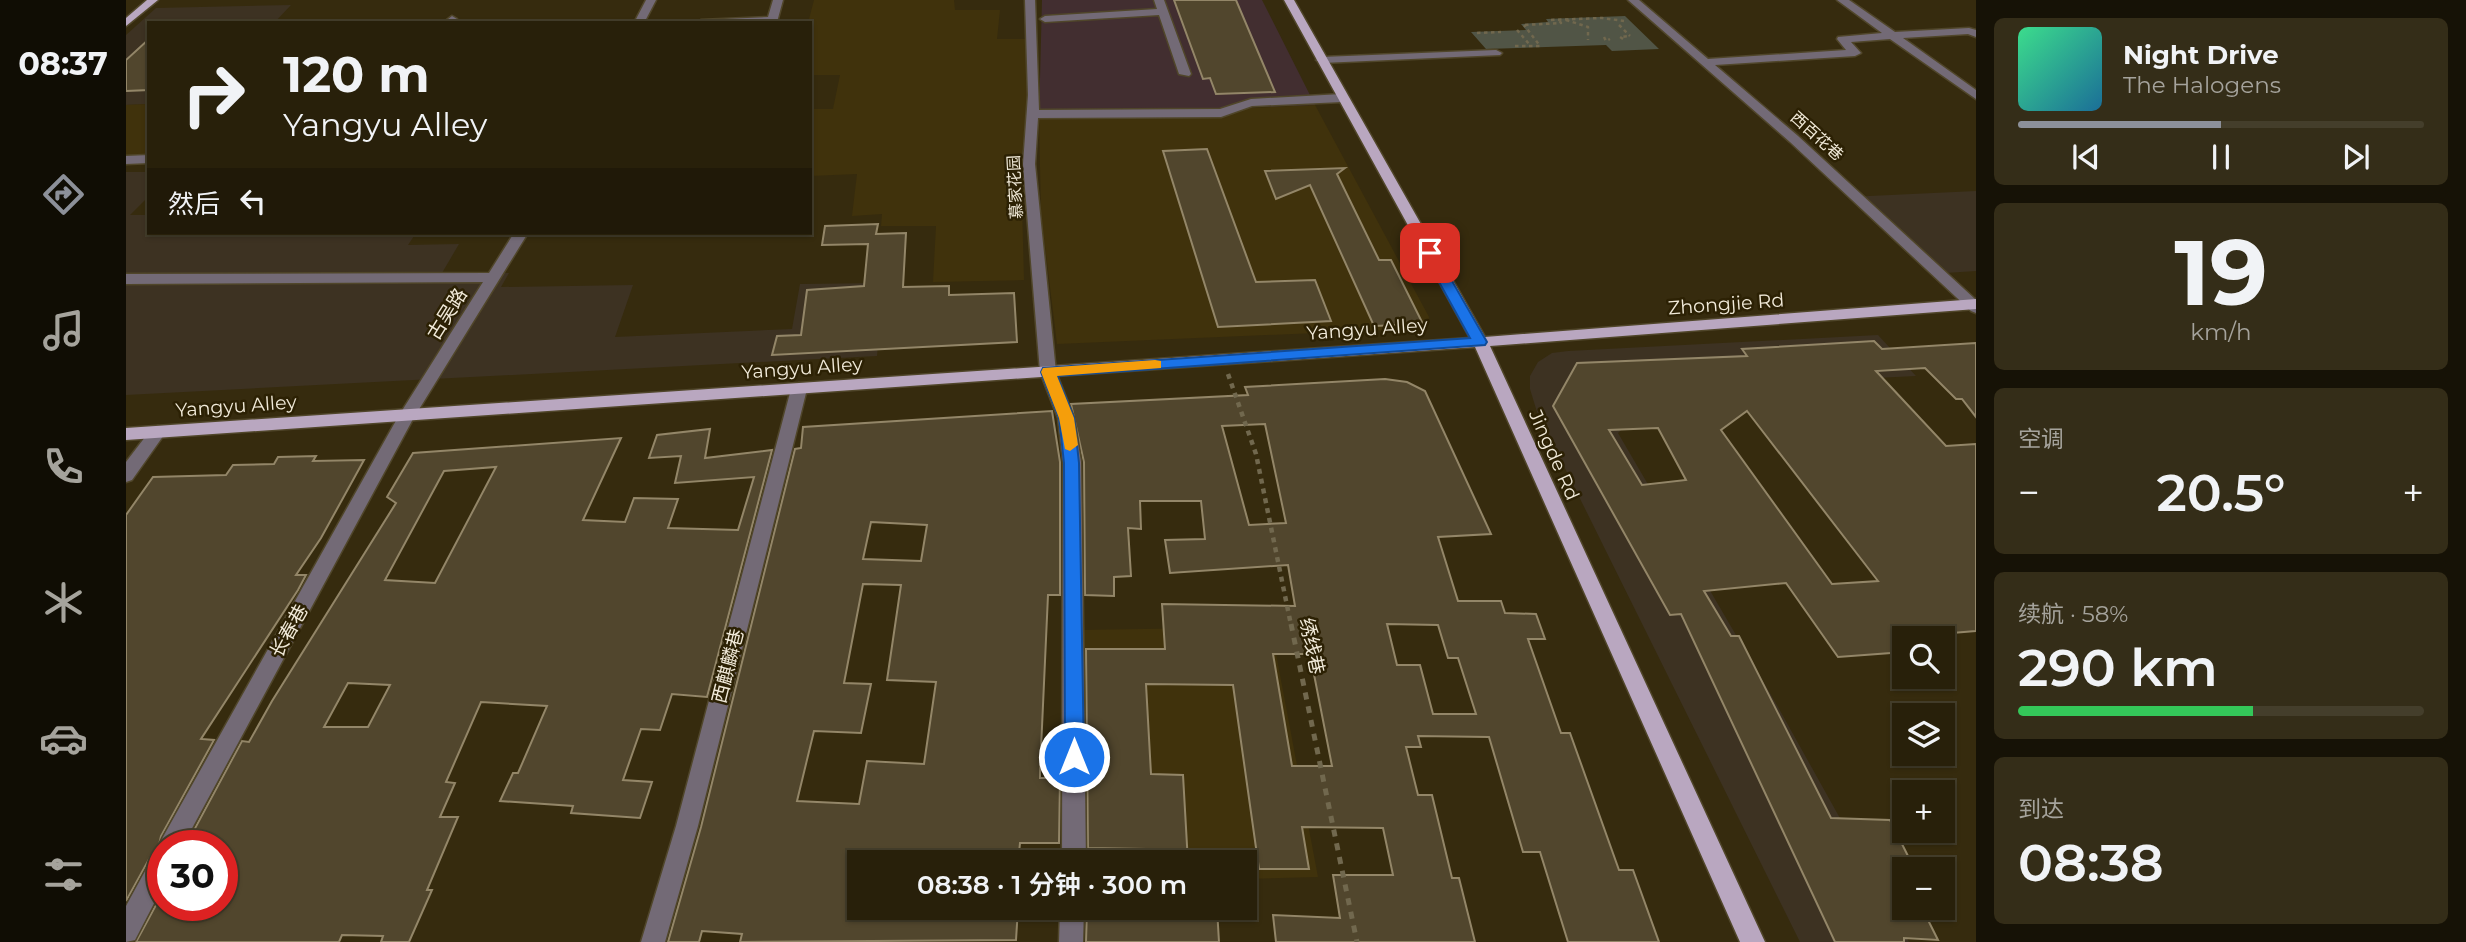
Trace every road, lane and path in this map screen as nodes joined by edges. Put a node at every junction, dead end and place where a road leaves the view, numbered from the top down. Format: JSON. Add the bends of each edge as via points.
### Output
{"nodes":[{"id":1,"x":153,"y":0,"type":"edge"},
{"id":2,"x":650,"y":0,"type":"edge"},
{"id":3,"x":778,"y":0,"type":"edge"},
{"id":4,"x":1030,"y":0,"type":"edge"},
{"id":5,"x":1159,"y":0,"type":"edge"},
{"id":6,"x":1289,"y":0,"type":"edge"},
{"id":7,"x":1633,"y":0,"type":"edge"},
{"id":8,"x":1842,"y":0,"type":"edge"},
{"id":9,"x":1163,"y":12,"type":"junction"},
{"id":10,"x":1598,"y":18,"type":"junction"},
{"id":11,"x":1045,"y":19,"type":"dead end"},
{"id":12,"x":1565,"y":19,"type":"junction"},
{"id":13,"x":1551,"y":20,"type":"dead end"},
{"id":14,"x":1558,"y":20,"type":"junction"},
{"id":15,"x":640,"y":21,"type":"edge"},
{"id":16,"x":749,"y":21,"type":"edge"},
{"id":17,"x":1624,"y":21,"type":"dead end"},
{"id":18,"x":126,"y":23,"type":"edge"},
{"id":19,"x":1603,"y":23,"type":"dead end"},
{"id":20,"x":1609,"y":24,"type":"dead end"},
{"id":21,"x":1517,"y":30,"type":"dead end"},
{"id":22,"x":1501,"y":32,"type":"dead end"},
{"id":23,"x":1477,"y":33,"type":"dead end"},
{"id":24,"x":1976,"y":34,"type":"edge"},
{"id":25,"x":1892,"y":35,"type":"junction"},
{"id":26,"x":1604,"y":37,"type":"dead end"},
{"id":27,"x":1610,"y":39,"type":"dead end"},
{"id":28,"x":1623,"y":39,"type":"dead end"},
{"id":29,"x":1588,"y":40,"type":"dead end"},
{"id":30,"x":1514,"y":46,"type":"dead end"},
{"id":31,"x":1530,"y":46,"type":"junction"},
{"id":32,"x":1496,"y":53,"type":"dead end"},
{"id":33,"x":1322,"y":60,"type":"junction"},
{"id":34,"x":1706,"y":62,"type":"junction"},
{"id":35,"x":1185,"y":74,"type":"dead end"},
{"id":36,"x":1976,"y":95,"type":"edge"},
{"id":37,"x":1342,"y":98,"type":"junction"},
{"id":38,"x":1033,"y":114,"type":"junction"},
{"id":39,"x":147,"y":159,"type":"edge"},
{"id":40,"x":126,"y":160,"type":"edge"},
{"id":41,"x":520,"y":235,"type":"edge"},
{"id":42,"x":494,"y":277,"type":"junction"},
{"id":43,"x":126,"y":279,"type":"edge"},
{"id":44,"x":1975,"y":305,"type":"edge"},
{"id":45,"x":1480,"y":342,"type":"junction"},
{"id":46,"x":1223,"y":360,"type":"junction"},
{"id":47,"x":1048,"y":372,"type":"junction"},
{"id":48,"x":799,"y":389,"type":"junction"},
{"id":49,"x":406,"y":417,"type":"junction"},
{"id":50,"x":158,"y":432,"type":"junction"},
{"id":51,"x":126,"y":434,"type":"edge"},
{"id":52,"x":126,"y":475,"type":"edge"},
{"id":53,"x":179,"y":830,"type":"edge"},
{"id":54,"x":1074,"y":850,"type":"edge"},
{"id":55,"x":147,"y":891,"type":"edge"},
{"id":56,"x":1072,"y":920,"type":"edge"},
{"id":57,"x":126,"y":931,"type":"edge"},
{"id":58,"x":653,"y":942,"type":"edge"},
{"id":59,"x":1071,"y":942,"type":"edge"},
{"id":60,"x":1357,"y":942,"type":"edge"},
{"id":61,"x":1752,"y":942,"type":"edge"}],
"edges":[{"from":1,"to":18,"type":"main road"},
{"from":2,"to":15,"type":"street"},
{"from":3,"to":16,"type":"street","via":[[773,20]]},
{"from":4,"to":38,"type":"street","name":"慕家花园"},
{"from":5,"to":9,"type":"street"},
{"from":6,"to":33,"type":"main road","name":"Jingde Rd"},
{"from":7,"to":34,"type":"street","name":"西百花巷"},
{"from":8,"to":25,"type":"street"},
{"from":9,"to":11,"type":"street"},
{"from":9,"to":35,"type":"street"},
{"from":10,"to":12,"type":"path"},
{"from":10,"to":17,"type":"path"},
{"from":10,"to":19,"type":"path"},
{"from":12,"to":14,"type":"path"},
{"from":12,"to":29,"type":"path","via":[[1586,27]]},
{"from":13,"to":14,"type":"path"},
{"from":14,"to":31,"type":"path","via":[[1561,23],[1523,25],[1540,46]]},
{"from":20,"to":28,"type":"path","via":[[1618,24],[1630,36],[1620,37]]},
{"from":21,"to":31,"type":"path"},
{"from":22,"to":23,"type":"path"},
{"from":24,"to":25,"type":"street"},
{"from":25,"to":34,"type":"street","via":[[1842,39],[1855,53]]},
{"from":25,"to":36,"type":"street"},
{"from":26,"to":27,"type":"path"},
{"from":30,"to":31,"type":"path"},
{"from":32,"to":33,"type":"street"},
{"from":33,"to":37,"type":"main road","name":"Jingde Rd"},
{"from":34,"to":44,"type":"street","name":"西百花巷"},
{"from":37,"to":38,"type":"street","via":[[1251,103],[1221,113]]},
{"from":37,"to":45,"type":"main road","name":"Jingde Rd"},
{"from":38,"to":47,"type":"street","name":"慕家花园","via":[[1029,164]]},
{"from":39,"to":40,"type":"street"},
{"from":41,"to":42,"type":"street","name":"古吴路"},
{"from":42,"to":43,"type":"street"},
{"from":42,"to":49,"type":"street","name":"古吴路"},
{"from":44,"to":45,"type":"main road","name":"Zhongjie Rd"},
{"from":45,"to":46,"type":"main road","name":"Yangyu Alley"},
{"from":45,"to":61,"type":"main road","name":"Jingde Rd"},
{"from":46,"to":47,"type":"main road","name":"Yangyu Alley"},
{"from":46,"to":60,"type":"path","name":"绣线巷","via":[[1256,454]]},
{"from":47,"to":48,"type":"main road","name":"Yangyu Alley"},
{"from":47,"to":54,"type":"street","name":"慕家花园","via":[[1066,418],[1072,463]]},
{"from":48,"to":49,"type":"main road","name":"Yangyu Alley"},
{"from":48,"to":58,"type":"street","name":"西麒麟巷"},
{"from":49,"to":50,"type":"main road","name":"Yangyu Alley"},
{"from":49,"to":53,"type":"street","name":"长春巷"},
{"from":50,"to":51,"type":"main road","name":"Yangyu Alley"},
{"from":50,"to":52,"type":"street"},
{"from":55,"to":57,"type":"street"},
{"from":56,"to":59,"type":"street"}]}
